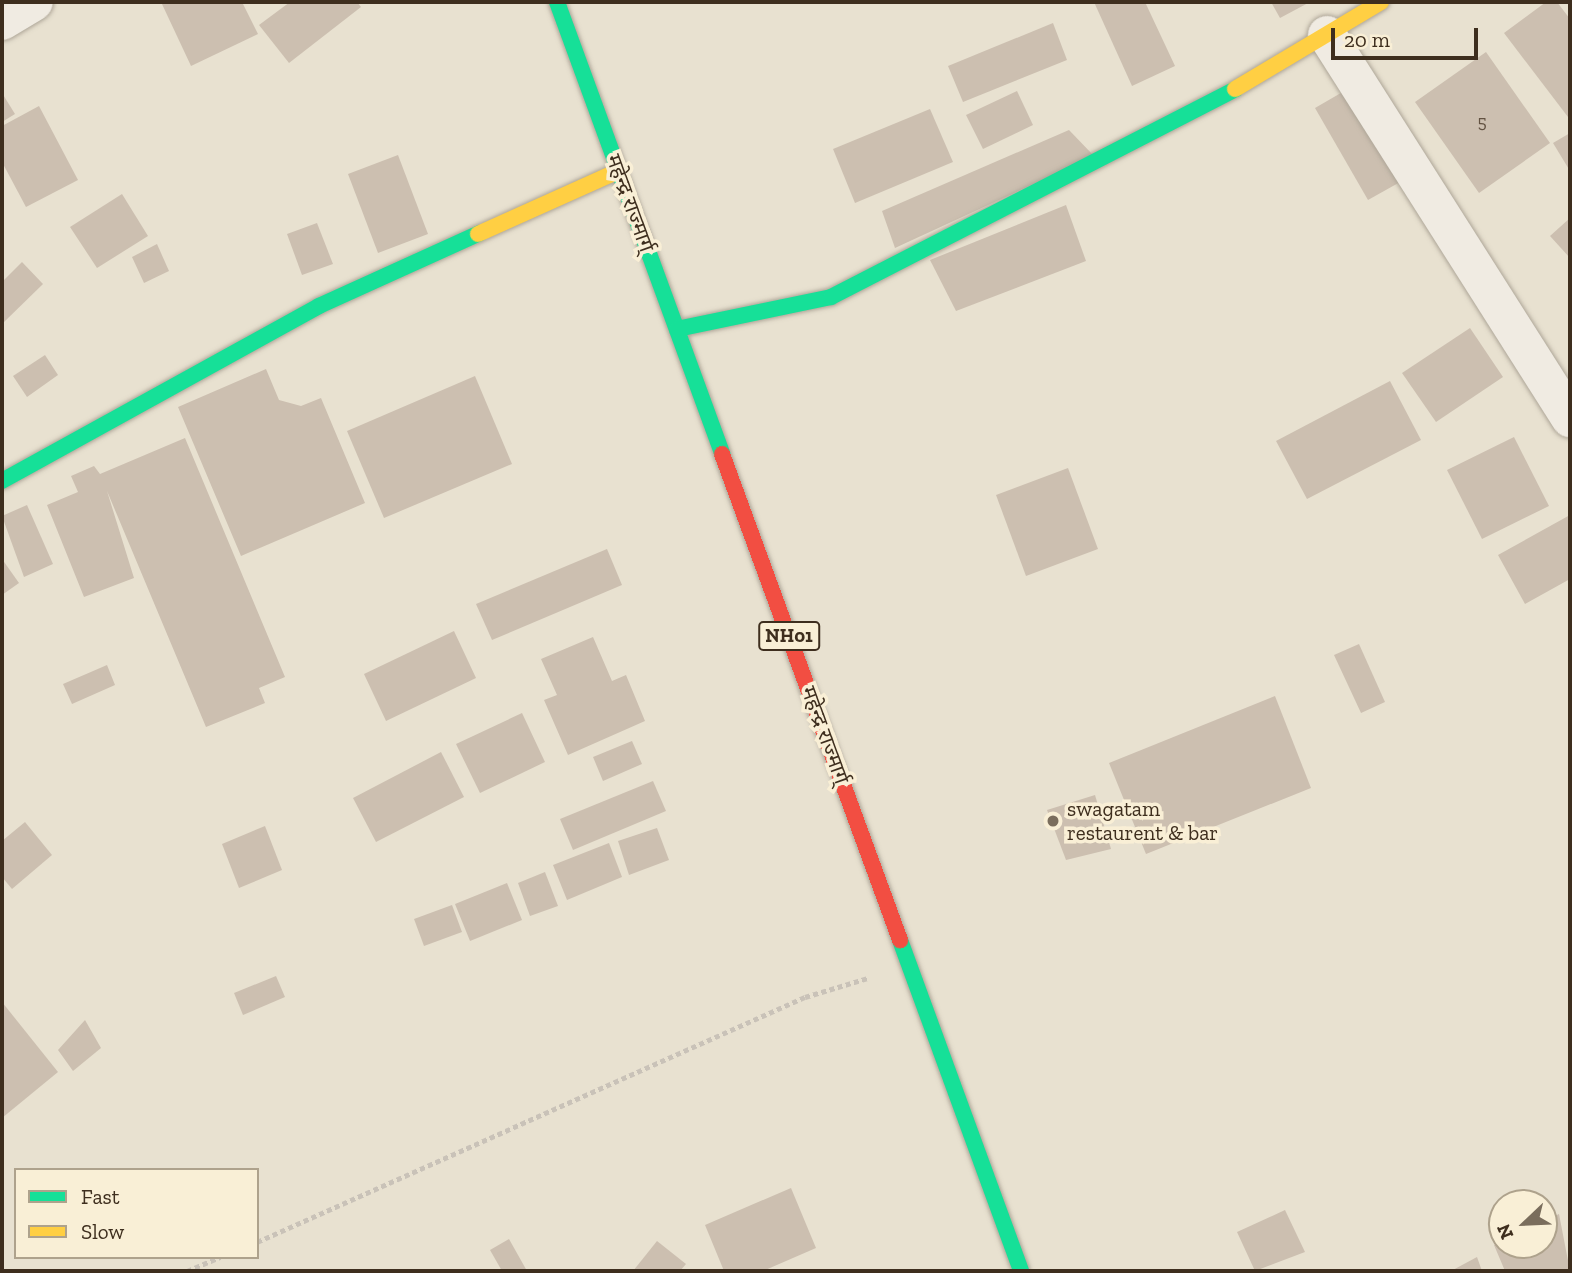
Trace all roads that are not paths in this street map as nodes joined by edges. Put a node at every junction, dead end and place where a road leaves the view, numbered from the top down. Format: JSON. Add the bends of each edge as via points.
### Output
{"nodes":[{"id":1,"x":34,"y":2,"type":"edge"},
{"id":2,"x":556,"y":2,"type":"edge"},
{"id":3,"x":1381,"y":2,"type":"edge"},
{"id":4,"x":2,"y":21,"type":"edge"},
{"id":5,"x":1327,"y":35,"type":"junction"},
{"id":6,"x":618,"y":172,"type":"junction"},
{"id":7,"x":677,"y":330,"type":"junction"},
{"id":8,"x":1570,"y":418,"type":"edge"},
{"id":9,"x":2,"y":481,"type":"edge"},
{"id":10,"x":1021,"y":1271,"type":"edge"}],
"edges":[{"from":1,"to":4,"type":"street"},
{"from":2,"to":6,"type":"main road","name":"महेन्द्र राज्मार्ग्","number":"NH01"},
{"from":3,"to":5,"type":"main road"},
{"from":5,"to":7,"type":"main road","via":[[831,297]]},
{"from":5,"to":8,"type":"street"},
{"from":6,"to":7,"type":"main road","name":"महेन्द्र राज्मार्ग्","number":"NH01"},
{"from":6,"to":9,"type":"main road","via":[[319,306]]},
{"from":7,"to":10,"type":"main road","name":"महेन्द्र राज्मार्ग्","number":"NH01"}]}
